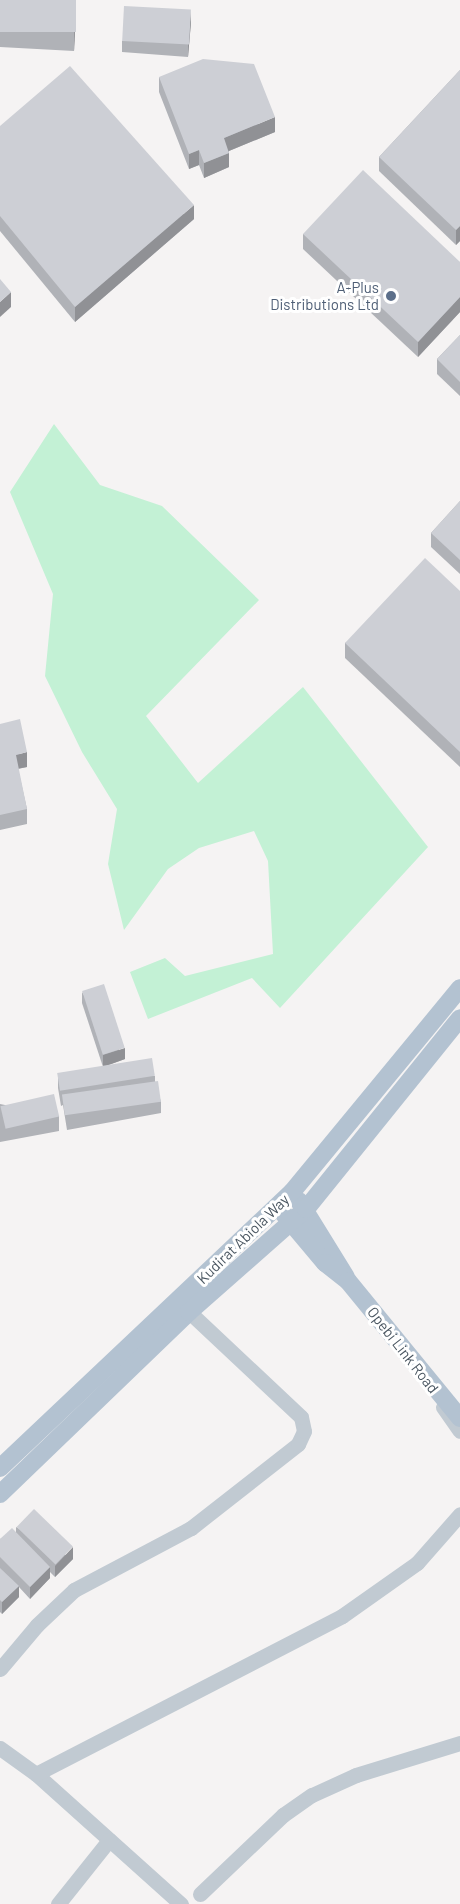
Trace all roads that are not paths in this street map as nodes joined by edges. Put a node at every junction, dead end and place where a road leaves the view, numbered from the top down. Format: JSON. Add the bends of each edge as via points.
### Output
{"nodes":[{"id":1,"x":460,"y":988,"type":"edge"},
{"id":2,"x":460,"y":1018,"type":"edge"},
{"id":3,"x":292,"y":1192,"type":"junction"},
{"id":4,"x":277,"y":1206,"type":"junction"},
{"id":5,"x":306,"y":1209,"type":"junction"},
{"id":6,"x":290,"y":1222,"type":"junction"},
{"id":7,"x":348,"y":1281,"type":"junction"},
{"id":8,"x":189,"y":1312,"type":"junction"},
{"id":9,"x":437,"y":1393,"type":"junction"},
{"id":10,"x":460,"y":1418,"type":"edge"},
{"id":11,"x":460,"y":1431,"type":"edge"},
{"id":12,"x":0,"y":1467,"type":"edge"},
{"id":13,"x":0,"y":1494,"type":"edge"},
{"id":14,"x":460,"y":1514,"type":"edge"},
{"id":15,"x":0,"y":1669,"type":"edge"},
{"id":16,"x":460,"y":1743,"type":"edge"},
{"id":17,"x":0,"y":1748,"type":"edge"},
{"id":18,"x":36,"y":1774,"type":"junction"},
{"id":19,"x":109,"y":1840,"type":"junction"},
{"id":20,"x":200,"y":1894,"type":"dead end"},
{"id":21,"x":58,"y":1904,"type":"edge"},
{"id":22,"x":181,"y":1904,"type":"edge"}],
"edges":[{"from":1,"to":3,"type":"main road","name":"Kudirat Abiola Way"},
{"from":2,"to":5,"type":"main road","name":"Kudirat Abiola Way"},
{"from":3,"to":4,"type":"main road","name":"Kudirat Abiola Way"},
{"from":3,"to":5,"type":"main road","name":"Opebi Link Road"},
{"from":4,"to":6,"type":"main road","name":"Opebi Link Road"},
{"from":4,"to":12,"type":"main road","name":"Kudirat Abiola Way"},
{"from":5,"to":6,"type":"main road","name":"Kudirat Abiola Way"},
{"from":5,"to":7,"type":"main road","name":"Opebi Link Road"},
{"from":6,"to":7,"type":"main road","name":"Opebi Link Road","via":[[325,1263]]},
{"from":6,"to":8,"type":"main road","name":"Kudirat Abiola Way"},
{"from":7,"to":9,"type":"main road","name":"Opebi Link Road"},
{"from":8,"to":13,"type":"main road","name":"Kudirat Abiola Way"},
{"from":8,"to":15,"type":"street","via":[[301,1417],[304,1431],[298,1444],[191,1528],[74,1590],[37,1625]]},
{"from":9,"to":10,"type":"main road","name":"Opebi Link Road"},
{"from":9,"to":11,"type":"street"},
{"from":14,"to":18,"type":"street","via":[[417,1563],[342,1616]]},
{"from":16,"to":20,"type":"street","via":[[356,1775],[312,1795],[283,1815]]},
{"from":17,"to":18,"type":"street"},
{"from":18,"to":19,"type":"street"},
{"from":19,"to":21,"type":"street"},
{"from":19,"to":22,"type":"street"}]}
